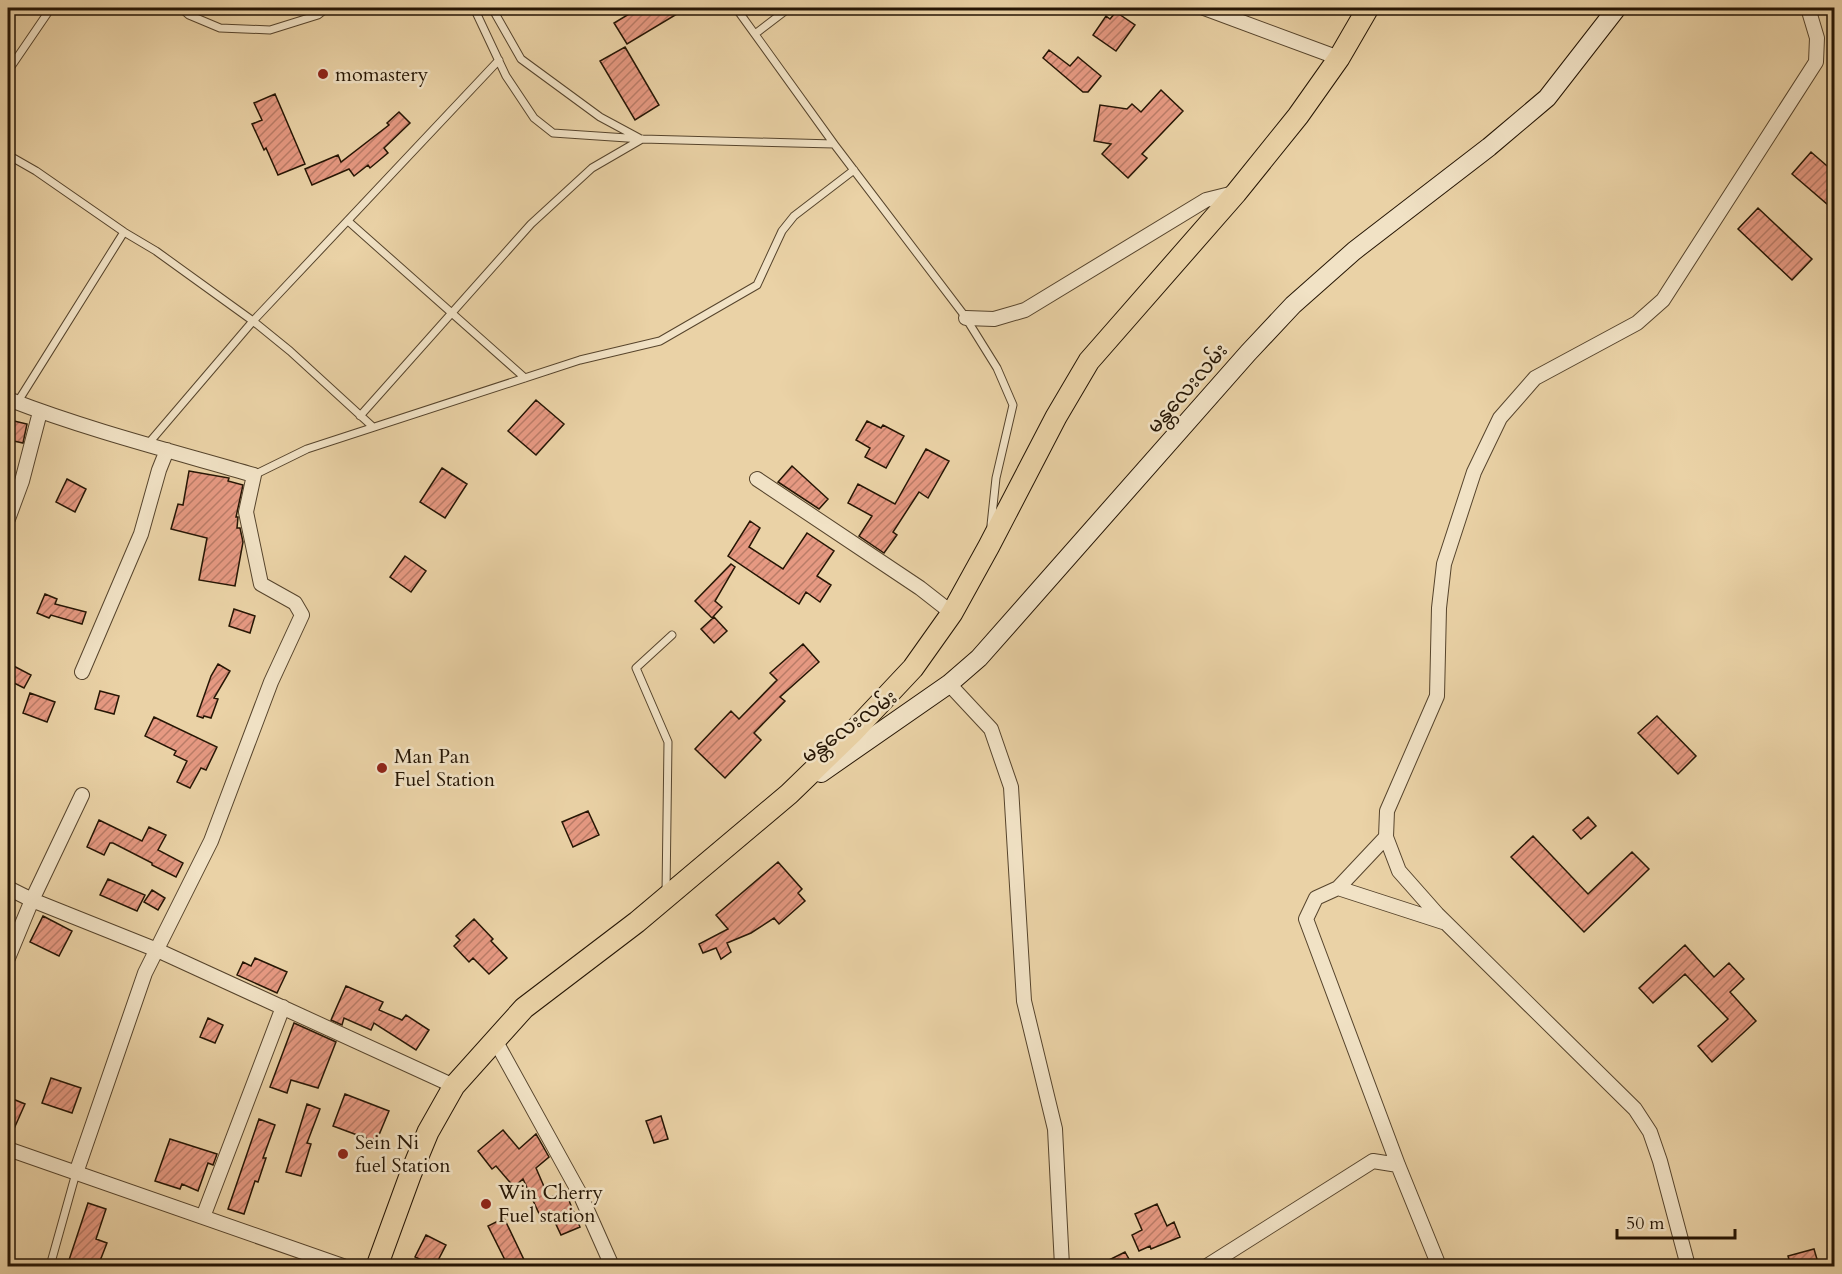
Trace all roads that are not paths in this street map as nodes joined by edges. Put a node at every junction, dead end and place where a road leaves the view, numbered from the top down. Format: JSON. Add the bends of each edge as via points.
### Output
{"nodes":[{"id":1,"x":51,"y":8,"type":"edge"},
{"id":2,"x":181,"y":8,"type":"edge"},
{"id":3,"x":327,"y":8,"type":"edge"},
{"id":4,"x":474,"y":8,"type":"edge"},
{"id":5,"x":492,"y":8,"type":"edge"},
{"id":6,"x":736,"y":8,"type":"edge"},
{"id":7,"x":789,"y":8,"type":"edge"},
{"id":8,"x":1204,"y":8,"type":"edge"},
{"id":9,"x":1368,"y":8,"type":"edge"},
{"id":10,"x":1617,"y":8,"type":"edge"},
{"id":11,"x":1808,"y":8,"type":"edge"},
{"id":12,"x":755,"y":34,"type":"junction"},
{"id":13,"x":1339,"y":58,"type":"junction"},
{"id":14,"x":499,"y":60,"type":"junction"},
{"id":15,"x":8,"y":71,"type":"edge"},
{"id":16,"x":642,"y":139,"type":"junction"},
{"id":17,"x":834,"y":144,"type":"junction"},
{"id":18,"x":8,"y":155,"type":"edge"},
{"id":19,"x":854,"y":170,"type":"junction"},
{"id":20,"x":1236,"y":193,"type":"junction"},
{"id":21,"x":348,"y":221,"type":"junction"},
{"id":22,"x":124,"y":232,"type":"junction"},
{"id":23,"x":451,"y":313,"type":"junction"},
{"id":24,"x":966,"y":318,"type":"junction"},
{"id":25,"x":254,"y":321,"type":"junction"},
{"id":26,"x":525,"y":378,"type":"junction"},
{"id":27,"x":12,"y":401,"type":"edge"},
{"id":28,"x":40,"y":412,"type":"junction"},
{"id":29,"x":360,"y":416,"type":"junction"},
{"id":30,"x":372,"y":428,"type":"junction"},
{"id":31,"x":148,"y":444,"type":"junction"},
{"id":32,"x":167,"y":450,"type":"junction"},
{"id":33,"x":254,"y":475,"type":"junction"},
{"id":34,"x":757,"y":479,"type":"dead end"},
{"id":35,"x":8,"y":519,"type":"edge"},
{"id":36,"x":989,"y":546,"type":"junction"},
{"id":37,"x":952,"y":613,"type":"junction"},
{"id":38,"x":672,"y":635,"type":"dead end"},
{"id":39,"x":82,"y":672,"type":"dead end"},
{"id":40,"x":949,"y":684,"type":"junction"},
{"id":41,"x":789,"y":794,"type":"junction"},
{"id":42,"x":81,"y":795,"type":"dead end"},
{"id":43,"x":1386,"y":837,"type":"junction"},
{"id":44,"x":8,"y":888,"type":"edge"},
{"id":45,"x":1338,"y":888,"type":"junction"},
{"id":46,"x":666,"y":898,"type":"junction"},
{"id":47,"x":32,"y":900,"type":"junction"},
{"id":48,"x":1445,"y":922,"type":"junction"},
{"id":49,"x":157,"y":950,"type":"junction"},
{"id":50,"x":8,"y":958,"type":"edge"},
{"id":51,"x":283,"y":1007,"type":"junction"},
{"id":52,"x":495,"y":1040,"type":"junction"},
{"id":53,"x":454,"y":1086,"type":"junction"},
{"id":54,"x":1386,"y":1134,"type":"junction"},
{"id":55,"x":8,"y":1149,"type":"edge"},
{"id":56,"x":1373,"y":1161,"type":"junction"},
{"id":57,"x":1398,"y":1166,"type":"junction"},
{"id":58,"x":76,"y":1173,"type":"junction"},
{"id":59,"x":203,"y":1217,"type":"junction"},
{"id":60,"x":50,"y":1266,"type":"edge"},
{"id":61,"x":342,"y":1266,"type":"edge"},
{"id":62,"x":377,"y":1266,"type":"edge"},
{"id":63,"x":612,"y":1266,"type":"edge"},
{"id":64,"x":1062,"y":1266,"type":"edge"},
{"id":65,"x":1207,"y":1266,"type":"edge"},
{"id":66,"x":1439,"y":1266,"type":"edge"},
{"id":67,"x":1688,"y":1266,"type":"edge"}],
"edges":[{"from":1,"to":15,"type":"lane"},
{"from":2,"to":3,"type":"lane","via":[[220,28],[270,30],[318,15]]},
{"from":4,"to":14,"type":"lane"},
{"from":5,"to":16,"type":"lane","via":[[521,59],[600,117]]},
{"from":6,"to":12,"type":"lane"},
{"from":7,"to":12,"type":"lane"},
{"from":8,"to":13,"type":"street"},
{"from":9,"to":13,"type":"main road"},
{"from":10,"to":40,"type":"main road","name":"မန္တလေးလမ်း","via":[[1547,98],[1354,251],[1293,305],[979,658]]},
{"from":11,"to":43,"type":"street","via":[[1817,38],[1816,62],[1663,300],[1637,323],[1535,378],[1500,418],[1474,472],[1444,564],[1437,696],[1386,811]]},
{"from":12,"to":17,"type":"lane"},
{"from":13,"to":20,"type":"main road"},
{"from":14,"to":16,"type":"lane","via":[[534,118],[553,133]]},
{"from":14,"to":21,"type":"lane"},
{"from":16,"to":17,"type":"lane"},
{"from":16,"to":23,"type":"lane","via":[[592,168],[531,224]]},
{"from":17,"to":19,"type":"lane"},
{"from":18,"to":22,"type":"lane"},
{"from":19,"to":24,"type":"lane"},
{"from":19,"to":26,"type":"lane","via":[[794,216],[782,231],[757,285],[660,341]]},
{"from":20,"to":24,"type":"street","via":[[1206,200],[1025,310],[994,319]]},
{"from":20,"to":36,"type":"main road","via":[[1089,361]]},
{"from":21,"to":23,"type":"lane"},
{"from":21,"to":25,"type":"lane"},
{"from":22,"to":25,"type":"lane"},
{"from":22,"to":27,"type":"lane"},
{"from":23,"to":26,"type":"lane"},
{"from":23,"to":29,"type":"lane"},
{"from":24,"to":36,"type":"lane","via":[[997,368],[1012,405],[996,478]]},
{"from":25,"to":29,"type":"lane"},
{"from":25,"to":31,"type":"lane"},
{"from":26,"to":30,"type":"lane"},
{"from":27,"to":28,"type":"street"},
{"from":28,"to":31,"type":"street"},
{"from":28,"to":35,"type":"street"},
{"from":29,"to":30,"type":"lane"},
{"from":30,"to":33,"type":"lane","via":[[307,448]]},
{"from":31,"to":32,"type":"street"},
{"from":32,"to":33,"type":"street"},
{"from":32,"to":39,"type":"street","via":[[141,534]]},
{"from":33,"to":49,"type":"street","via":[[246,512],[261,584],[295,603],[302,615],[271,682],[211,841]]},
{"from":34,"to":37,"type":"street"},
{"from":36,"to":37,"type":"main road"},
{"from":37,"to":41,"type":"main road","via":[[913,668]]},
{"from":38,"to":46,"type":"lane","via":[[636,668],[668,742]]},
{"from":40,"to":41,"type":"main road","name":"မန္တလေးလမ်း"},
{"from":40,"to":64,"type":"street","via":[[992,729],[1011,787],[1024,1001],[1055,1129]]},
{"from":41,"to":46,"type":"main road"},
{"from":42,"to":47,"type":"street"},
{"from":43,"to":45,"type":"street"},
{"from":43,"to":48,"type":"street","via":[[1399,871]]},
{"from":44,"to":47,"type":"street"},
{"from":45,"to":48,"type":"street"},
{"from":45,"to":54,"type":"street","via":[[1316,898],[1306,919]]},
{"from":46,"to":52,"type":"main road","via":[[524,1008]]},
{"from":47,"to":49,"type":"street"},
{"from":47,"to":50,"type":"street"},
{"from":48,"to":67,"type":"street","via":[[1635,1109],[1650,1132]]},
{"from":49,"to":51,"type":"street"},
{"from":49,"to":58,"type":"street","via":[[145,973]]},
{"from":51,"to":53,"type":"street"},
{"from":51,"to":59,"type":"street"},
{"from":52,"to":53,"type":"main road"},
{"from":52,"to":63,"type":"street","via":[[580,1194]]},
{"from":53,"to":62,"type":"main road","via":[[428,1132]]},
{"from":54,"to":56,"type":"street"},
{"from":54,"to":57,"type":"street"},
{"from":55,"to":58,"type":"street"},
{"from":56,"to":57,"type":"street"},
{"from":56,"to":65,"type":"street"},
{"from":57,"to":66,"type":"street"},
{"from":58,"to":59,"type":"street"},
{"from":58,"to":60,"type":"lane"},
{"from":59,"to":61,"type":"street"}]}
